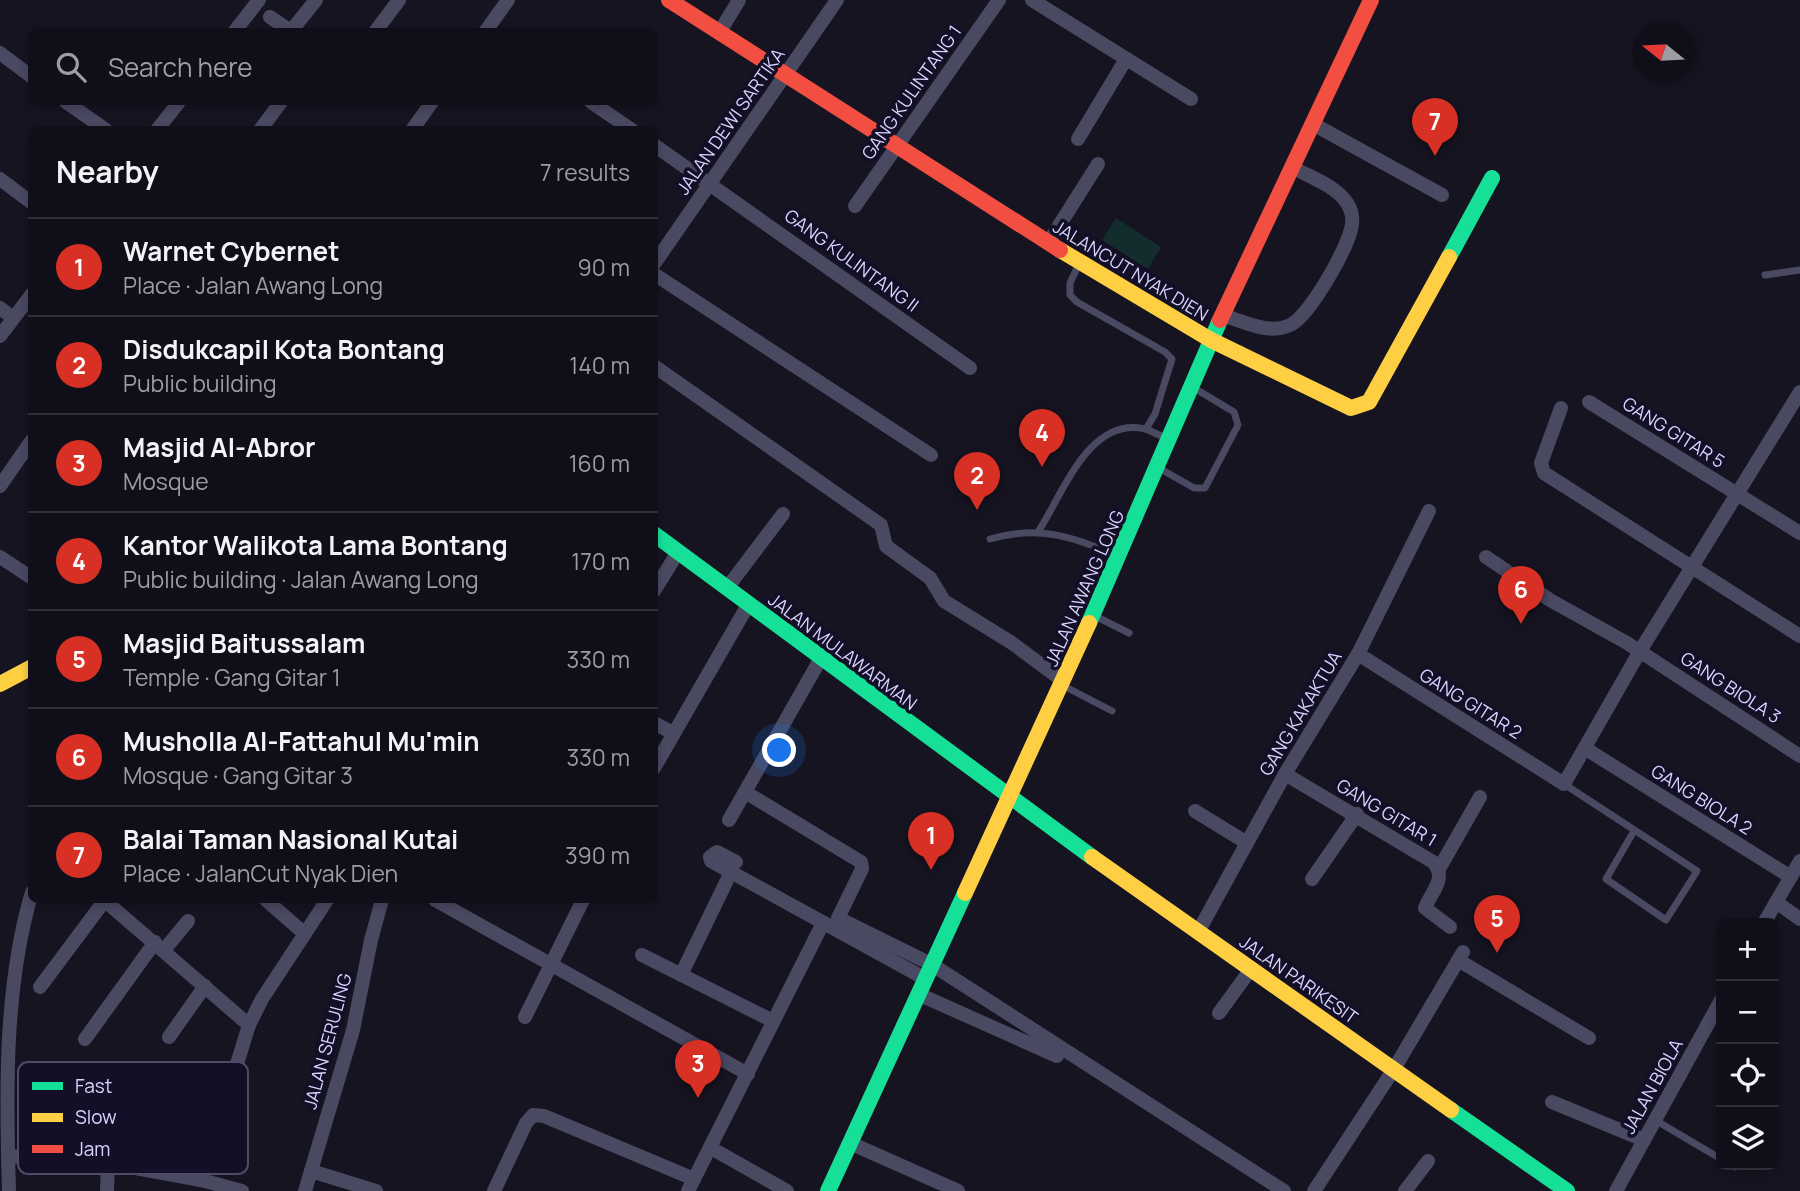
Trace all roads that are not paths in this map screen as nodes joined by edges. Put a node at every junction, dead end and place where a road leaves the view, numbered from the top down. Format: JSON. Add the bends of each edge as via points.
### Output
{"nodes":[{"id":1,"x":259,"y":0,"type":"edge"},
{"id":2,"x":316,"y":0,"type":"edge"},
{"id":3,"x":400,"y":0,"type":"edge"},
{"id":4,"x":508,"y":0,"type":"edge"},
{"id":5,"x":669,"y":0,"type":"edge"},
{"id":6,"x":739,"y":0,"type":"edge"},
{"id":7,"x":837,"y":0,"type":"edge"},
{"id":8,"x":999,"y":0,"type":"edge"},
{"id":9,"x":1032,"y":0,"type":"edge"},
{"id":10,"x":1371,"y":0,"type":"edge"},
{"id":11,"x":270,"y":17,"type":"dead end"},
{"id":12,"x":237,"y":28,"type":"edge"},
{"id":13,"x":286,"y":28,"type":"edge"},
{"id":14,"x":293,"y":28,"type":"edge"},
{"id":15,"x":378,"y":28,"type":"edge"},
{"id":16,"x":488,"y":28,"type":"edge"},
{"id":17,"x":719,"y":33,"type":"junction"},
{"id":18,"x":0,"y":53,"type":"edge"},
{"id":19,"x":1126,"y":59,"type":"junction"},
{"id":20,"x":28,"y":74,"type":"edge"},
{"id":21,"x":785,"y":76,"type":"junction"},
{"id":22,"x":1191,"y":99,"type":"dead end"},
{"id":23,"x":70,"y":105,"type":"edge"},
{"id":24,"x":177,"y":105,"type":"edge"},
{"id":25,"x":279,"y":105,"type":"edge"},
{"id":26,"x":430,"y":105,"type":"edge"},
{"id":27,"x":595,"y":105,"type":"edge"},
{"id":28,"x":1313,"y":124,"type":"junction"},
{"id":29,"x":100,"y":126,"type":"edge"},
{"id":30,"x":160,"y":126,"type":"edge"},
{"id":31,"x":263,"y":126,"type":"edge"},
{"id":32,"x":415,"y":126,"type":"edge"},
{"id":33,"x":626,"y":126,"type":"edge"},
{"id":34,"x":1078,"y":139,"type":"dead end"},
{"id":35,"x":896,"y":147,"type":"junction"},
{"id":36,"x":658,"y":148,"type":"edge"},
{"id":37,"x":1098,"y":164,"type":"dead end"},
{"id":38,"x":1293,"y":168,"type":"junction"},
{"id":39,"x":1492,"y":178,"type":"dead end"},
{"id":40,"x":0,"y":179,"type":"edge"},
{"id":41,"x":711,"y":183,"type":"junction"},
{"id":42,"x":1442,"y":195,"type":"dead end"},
{"id":43,"x":28,"y":200,"type":"edge"},
{"id":44,"x":855,"y":206,"type":"dead end"},
{"id":45,"x":1048,"y":243,"type":"junction"},
{"id":46,"x":658,"y":258,"type":"edge"},
{"id":47,"x":1080,"y":262,"type":"junction"},
{"id":48,"x":1800,"y":270,"type":"edge"},
{"id":49,"x":1765,"y":275,"type":"dead end"},
{"id":50,"x":658,"y":277,"type":"edge"},
{"id":51,"x":28,"y":299,"type":"edge"},
{"id":52,"x":0,"y":308,"type":"edge"},
{"id":53,"x":1225,"y":316,"type":"junction"},
{"id":54,"x":13,"y":318,"type":"junction"},
{"id":55,"x":0,"y":336,"type":"edge"},
{"id":56,"x":1211,"y":340,"type":"junction"},
{"id":57,"x":658,"y":369,"type":"edge"},
{"id":58,"x":970,"y":369,"type":"dead end"},
{"id":59,"x":1192,"y":387,"type":"junction"},
{"id":60,"x":1800,"y":392,"type":"edge"},
{"id":61,"x":1589,"y":402,"type":"dead end"},
{"id":62,"x":1561,"y":408,"type":"dead end"},
{"id":63,"x":1794,"y":419,"type":"edge"},
{"id":64,"x":1146,"y":429,"type":"junction"},
{"id":65,"x":1170,"y":440,"type":"junction"},
{"id":66,"x":28,"y":446,"type":"edge"},
{"id":67,"x":931,"y":455,"type":"dead end"},
{"id":68,"x":1158,"y":467,"type":"junction"},
{"id":69,"x":0,"y":486,"type":"edge"},
{"id":70,"x":1744,"y":499,"type":"junction"},
{"id":71,"x":1429,"y":511,"type":"dead end"},
{"id":72,"x":783,"y":514,"type":"dead end"},
{"id":73,"x":1038,"y":532,"type":"junction"},
{"id":74,"x":1800,"y":533,"type":"edge"},
{"id":75,"x":658,"y":537,"type":"edge"},
{"id":76,"x":990,"y":539,"type":"dead end"},
{"id":77,"x":678,"y":552,"type":"junction"},
{"id":78,"x":1120,"y":556,"type":"junction"},
{"id":79,"x":0,"y":557,"type":"edge"},
{"id":80,"x":1486,"y":557,"type":"dead end"},
{"id":81,"x":1697,"y":569,"type":"junction"},
{"id":82,"x":28,"y":575,"type":"edge"},
{"id":83,"x":658,"y":584,"type":"edge"},
{"id":84,"x":727,"y":588,"type":"junction"},
{"id":85,"x":748,"y":605,"type":"junction"},
{"id":86,"x":1093,"y":615,"type":"junction"},
{"id":87,"x":1129,"y":633,"type":"dead end"},
{"id":88,"x":1800,"y":636,"type":"edge"},
{"id":89,"x":1358,"y":654,"type":"junction"},
{"id":90,"x":1646,"y":655,"type":"junction"},
{"id":91,"x":821,"y":658,"type":"junction"},
{"id":92,"x":28,"y":673,"type":"edge"},
{"id":93,"x":1062,"y":683,"type":"junction"},
{"id":94,"x":0,"y":684,"type":"edge"},
{"id":95,"x":1112,"y":711,"type":"dead end"},
{"id":96,"x":658,"y":725,"type":"edge"},
{"id":97,"x":673,"y":733,"type":"junction"},
{"id":98,"x":1589,"y":751,"type":"junction"},
{"id":99,"x":1800,"y":756,"type":"edge"},
{"id":100,"x":658,"y":761,"type":"edge"},
{"id":101,"x":1285,"y":774,"type":"junction"},
{"id":102,"x":1566,"y":787,"type":"junction"},
{"id":103,"x":745,"y":792,"type":"junction"},
{"id":104,"x":1480,"y":797,"type":"dead end"},
{"id":105,"x":1009,"y":799,"type":"junction"},
{"id":106,"x":1195,"y":811,"type":"dead end"},
{"id":107,"x":1357,"y":814,"type":"junction"},
{"id":108,"x":729,"y":820,"type":"dead end"},
{"id":109,"x":1634,"y":831,"type":"junction"},
{"id":110,"x":1247,"y":843,"type":"junction"},
{"id":111,"x":1800,"y":862,"type":"edge"},
{"id":112,"x":1439,"y":869,"type":"junction"},
{"id":113,"x":1791,"y":877,"type":"junction"},
{"id":114,"x":1312,"y":879,"type":"dead end"},
{"id":115,"x":1776,"y":902,"type":"junction"},
{"id":116,"x":29,"y":903,"type":"edge"},
{"id":117,"x":102,"y":903,"type":"edge"},
{"id":118,"x":108,"y":903,"type":"edge"},
{"id":119,"x":269,"y":903,"type":"edge"},
{"id":120,"x":325,"y":903,"type":"edge"},
{"id":121,"x":381,"y":903,"type":"edge"},
{"id":122,"x":441,"y":903,"type":"edge"},
{"id":123,"x":582,"y":903,"type":"edge"},
{"id":124,"x":1767,"y":918,"type":"edge"},
{"id":125,"x":1800,"y":919,"type":"edge"},
{"id":126,"x":188,"y":920,"type":"dead end"},
{"id":127,"x":822,"y":923,"type":"junction"},
{"id":128,"x":1450,"y":927,"type":"dead end"},
{"id":129,"x":1198,"y":932,"type":"junction"},
{"id":130,"x":305,"y":934,"type":"junction"},
{"id":131,"x":160,"y":946,"type":"junction"},
{"id":132,"x":642,"y":954,"type":"dead end"},
{"id":133,"x":552,"y":963,"type":"junction"},
{"id":134,"x":1251,"y":969,"type":"junction"},
{"id":135,"x":681,"y":975,"type":"junction"},
{"id":136,"x":924,"y":979,"type":"junction"},
{"id":137,"x":40,"y":986,"type":"dead end"},
{"id":138,"x":205,"y":986,"type":"junction"},
{"id":139,"x":1716,"y":1009,"type":"edge"},
{"id":140,"x":1219,"y":1013,"type":"dead end"},
{"id":141,"x":524,"y":1017,"type":"dead end"},
{"id":142,"x":773,"y":1021,"type":"junction"},
{"id":143,"x":249,"y":1025,"type":"junction"},
{"id":144,"x":169,"y":1037,"type":"dead end"},
{"id":145,"x":1589,"y":1038,"type":"dead end"},
{"id":146,"x":85,"y":1039,"type":"dead end"},
{"id":147,"x":1057,"y":1056,"type":"dead end"},
{"id":148,"x":238,"y":1062,"type":"edge"},
{"id":149,"x":1394,"y":1069,"type":"junction"},
{"id":150,"x":748,"y":1073,"type":"junction"},
{"id":151,"x":1552,"y":1102,"type":"dead end"},
{"id":152,"x":1655,"y":1120,"type":"junction"},
{"id":153,"x":1644,"y":1140,"type":"junction"},
{"id":154,"x":850,"y":1143,"type":"junction"},
{"id":155,"x":711,"y":1148,"type":"junction"},
{"id":156,"x":8,"y":1156,"type":"junction"},
{"id":157,"x":1716,"y":1156,"type":"edge"},
{"id":158,"x":18,"y":1157,"type":"edge"},
{"id":159,"x":1428,"y":1161,"type":"dead end"},
{"id":160,"x":311,"y":1171,"type":"junction"},
{"id":161,"x":166,"y":1174,"type":"edge"},
{"id":162,"x":203,"y":1174,"type":"edge"},
{"id":163,"x":201,"y":1180,"type":"junction"},
{"id":164,"x":1545,"y":1184,"type":"edge"},
{"id":165,"x":691,"y":1185,"type":"edge"},
{"id":166,"x":9,"y":1191,"type":"edge"},
{"id":167,"x":242,"y":1191,"type":"edge"},
{"id":168,"x":305,"y":1191,"type":"edge"},
{"id":169,"x":376,"y":1191,"type":"edge"},
{"id":170,"x":494,"y":1191,"type":"edge"},
{"id":171,"x":786,"y":1191,"type":"edge"},
{"id":172,"x":828,"y":1191,"type":"edge"},
{"id":173,"x":958,"y":1191,"type":"edge"},
{"id":174,"x":1283,"y":1191,"type":"edge"},
{"id":175,"x":1314,"y":1191,"type":"edge"},
{"id":176,"x":1405,"y":1191,"type":"edge"},
{"id":177,"x":1567,"y":1191,"type":"edge"},
{"id":178,"x":1616,"y":1191,"type":"edge"}],
"edges":[{"from":1,"to":12,"type":"street"},
{"from":2,"to":14,"type":"street"},
{"from":3,"to":15,"type":"street"},
{"from":4,"to":16,"type":"street"},
{"from":5,"to":17,"type":"street","name":"JALANCUT NYAK DIEN"},
{"from":6,"to":17,"type":"street"},
{"from":7,"to":21,"type":"street","name":"JALAN DEWI SARTIKA"},
{"from":8,"to":35,"type":"street","name":"GANG KULINTANG 1"},
{"from":9,"to":19,"type":"street"},
{"from":10,"to":28,"type":"street","name":"JALAN AWANG LONG"},
{"from":11,"to":13,"type":"street"},
{"from":17,"to":21,"type":"street","name":"JALANCUT NYAK DIEN"},
{"from":18,"to":20,"type":"street"},
{"from":19,"to":22,"type":"street"},
{"from":19,"to":34,"type":"street"},
{"from":21,"to":35,"type":"street","name":"JALANCUT NYAK DIEN"},
{"from":21,"to":41,"type":"street","name":"JALAN DEWI SARTIKA"},
{"from":23,"to":29,"type":"street"},
{"from":24,"to":30,"type":"street"},
{"from":25,"to":31,"type":"street"},
{"from":26,"to":32,"type":"street"},
{"from":27,"to":33,"type":"street"},
{"from":28,"to":38,"type":"street","name":"JALAN AWANG LONG"},
{"from":28,"to":42,"type":"street"},
{"from":35,"to":44,"type":"street","name":"GANG KULINTANG 1"},
{"from":35,"to":45,"type":"street","name":"JALANCUT NYAK DIEN"},
{"from":36,"to":41,"type":"street","name":"GANG KULINTANG II"},
{"from":37,"to":45,"type":"street"},
{"from":38,"to":53,"type":"street","name":"JALAN AWANG LONG"},
{"from":38,"to":53,"type":"street","via":[[1339,193],[1347,203],[1352,226],[1347,240],[1313,302],[1291,324],[1266,329]]},
{"from":39,"to":56,"type":"street","name":"JALANCUT NYAK DIEN","via":[[1363,406],[1351,408]]},
{"from":40,"to":43,"type":"street"},
{"from":41,"to":46,"type":"street","name":"JALAN DEWI SARTIKA"},
{"from":41,"to":58,"type":"street","name":"GANG KULINTANG II"},
{"from":45,"to":47,"type":"street","name":"JALANCUT NYAK DIEN"},
{"from":47,"to":56,"type":"street","name":"JALANCUT NYAK DIEN"},
{"from":47,"to":64,"type":"lane","via":[[1070,295],[1172,359]]},
{"from":48,"to":49,"type":"lane"},
{"from":50,"to":67,"type":"street"},
{"from":51,"to":54,"type":"street"},
{"from":52,"to":54,"type":"street"},
{"from":53,"to":56,"type":"street","name":"JALAN AWANG LONG"},
{"from":54,"to":55,"type":"street"},
{"from":56,"to":59,"type":"street","name":"JALAN AWANG LONG"},
{"from":57,"to":93,"type":"street","via":[[881,525],[886,547],[930,578],[944,601],[1012,643]]},
{"from":59,"to":65,"type":"street","name":"JALAN AWANG LONG"},
{"from":59,"to":68,"type":"lane","via":[[1234,412],[1238,425],[1205,488],[1194,488]]},
{"from":60,"to":63,"type":"street"},
{"from":61,"to":70,"type":"street","name":"GANG GITAR 5"},
{"from":62,"to":81,"type":"street","via":[[1541,468]]},
{"from":63,"to":70,"type":"street"},
{"from":64,"to":65,"type":"lane"},
{"from":64,"to":73,"type":"lane","via":[[1125,427],[1096,440]]},
{"from":65,"to":68,"type":"street","name":"JALAN AWANG LONG"},
{"from":66,"to":69,"type":"street"},
{"from":68,"to":78,"type":"street","name":"JALAN AWANG LONG"},
{"from":70,"to":74,"type":"street","name":"GANG GITAR 5"},
{"from":70,"to":81,"type":"street"},
{"from":71,"to":89,"type":"street","name":"GANG KAKAKTUA"},
{"from":72,"to":84,"type":"street"},
{"from":73,"to":76,"type":"lane"},
{"from":73,"to":78,"type":"lane","via":[[1083,541]]},
{"from":75,"to":77,"type":"street","name":"JALAN MULAWARMAN"},
{"from":77,"to":83,"type":"street"},
{"from":77,"to":84,"type":"street","name":"JALAN MULAWARMAN"},
{"from":78,"to":86,"type":"street","name":"JALAN AWANG LONG"},
{"from":79,"to":82,"type":"street"},
{"from":80,"to":90,"type":"street","name":"GANG BIOLA 3"},
{"from":81,"to":88,"type":"street"},
{"from":81,"to":90,"type":"street"},
{"from":84,"to":85,"type":"street","name":"JALAN MULAWARMAN"},
{"from":85,"to":91,"type":"street","name":"JALAN MULAWARMAN"},
{"from":85,"to":97,"type":"street"},
{"from":86,"to":87,"type":"lane"},
{"from":86,"to":93,"type":"street","name":"JALAN AWANG LONG"},
{"from":89,"to":101,"type":"street","name":"GANG KAKAKTUA"},
{"from":89,"to":102,"type":"street","name":"GANG GITAR 2"},
{"from":90,"to":98,"type":"street"},
{"from":90,"to":99,"type":"street","name":"GANG BIOLA 3"},
{"from":91,"to":103,"type":"street"},
{"from":91,"to":105,"type":"street","name":"JALAN MULAWARMAN"},
{"from":92,"to":94,"type":"street"},
{"from":93,"to":95,"type":"lane"},
{"from":93,"to":105,"type":"street","name":"JALAN AWANG LONG"},
{"from":96,"to":97,"type":"street"},
{"from":97,"to":100,"type":"street"},
{"from":98,"to":102,"type":"street"},
{"from":98,"to":113,"type":"street","name":"GANG BIOLA 2"},
{"from":101,"to":107,"type":"street","name":"GANG GITAR 1"},
{"from":101,"to":110,"type":"street","name":"GANG KAKAKTUA"},
{"from":102,"to":109,"type":"lane"},
{"from":103,"to":108,"type":"street"},
{"from":103,"to":136,"type":"street","via":[[862,862],[838,918]]},
{"from":104,"to":112,"type":"street"},
{"from":105,"to":129,"type":"street","name":"JALAN PARIKESIT"},
{"from":105,"to":136,"type":"street","name":"JALAN AWANG LONG"},
{"from":106,"to":110,"type":"street"},
{"from":107,"to":112,"type":"street","name":"GANG GITAR 1"},
{"from":107,"to":114,"type":"street"},
{"from":109,"to":109,"type":"lane","via":[[1697,871],[1666,920],[1606,879]]},
{"from":110,"to":129,"type":"street","name":"GANG KAKAKTUA"},
{"from":111,"to":113,"type":"street"},
{"from":112,"to":128,"type":"street","name":"GANG GITAR 1","via":[[1438,883],[1425,908]]},
{"from":113,"to":115,"type":"street"},
{"from":115,"to":124,"type":"street"},
{"from":115,"to":125,"type":"street"},
{"from":116,"to":156,"type":"street","via":[[13,997]]},
{"from":117,"to":137,"type":"street"},
{"from":118,"to":131,"type":"street"},
{"from":119,"to":130,"type":"street"},
{"from":120,"to":130,"type":"street"},
{"from":121,"to":160,"type":"street","name":"JALAN SERULING","via":[[353,1030]]},
{"from":122,"to":133,"type":"street"},
{"from":123,"to":133,"type":"street"},
{"from":126,"to":131,"type":"street"},
{"from":127,"to":135,"type":"street","via":[[733,867]]},
{"from":127,"to":136,"type":"street"},
{"from":127,"to":142,"type":"street"},
{"from":129,"to":134,"type":"street","name":"JALAN PARIKESIT"},
{"from":130,"to":143,"type":"street"},
{"from":131,"to":138,"type":"street"},
{"from":131,"to":146,"type":"street"},
{"from":132,"to":135,"type":"street"},
{"from":133,"to":141,"type":"street"},
{"from":133,"to":150,"type":"street"},
{"from":134,"to":140,"type":"street"},
{"from":134,"to":149,"type":"street","name":"JALAN PARIKESIT"},
{"from":135,"to":142,"type":"street"},
{"from":136,"to":147,"type":"street"},
{"from":136,"to":154,"type":"street","name":"JALAN AWANG LONG"},
{"from":136,"to":174,"type":"street"},
{"from":138,"to":143,"type":"street"},
{"from":138,"to":144,"type":"street"},
{"from":139,"to":152,"type":"street","name":"JALAN BIOLA"},
{"from":142,"to":150,"type":"street"},
{"from":143,"to":148,"type":"street"},
{"from":145,"to":149,"type":"street","via":[[1460,956]]},
{"from":149,"to":164,"type":"street","name":"JALAN PARIKESIT"},
{"from":149,"to":175,"type":"street"},
{"from":150,"to":155,"type":"street"},
{"from":151,"to":153,"type":"street"},
{"from":152,"to":153,"type":"street","name":"JALAN BIOLA"},
{"from":152,"to":157,"type":"lane"},
{"from":153,"to":178,"type":"street","name":"JALAN BIOLA"},
{"from":154,"to":172,"type":"street","name":"JALAN AWANG LONG"},
{"from":154,"to":173,"type":"street"},
{"from":155,"to":165,"type":"street"},
{"from":155,"to":171,"type":"street"},
{"from":156,"to":158,"type":"street"},
{"from":156,"to":166,"type":"street"},
{"from":159,"to":176,"type":"street"},
{"from":160,"to":168,"type":"street","name":"JALAN SERULING"},
{"from":160,"to":169,"type":"street"},
{"from":161,"to":163,"type":"street"},
{"from":162,"to":163,"type":"street"},
{"from":163,"to":167,"type":"street"},
{"from":164,"to":177,"type":"street","name":"JALAN PARIKESIT"},
{"from":165,"to":170,"type":"street","via":[[544,1116],[533,1115]]}]}
